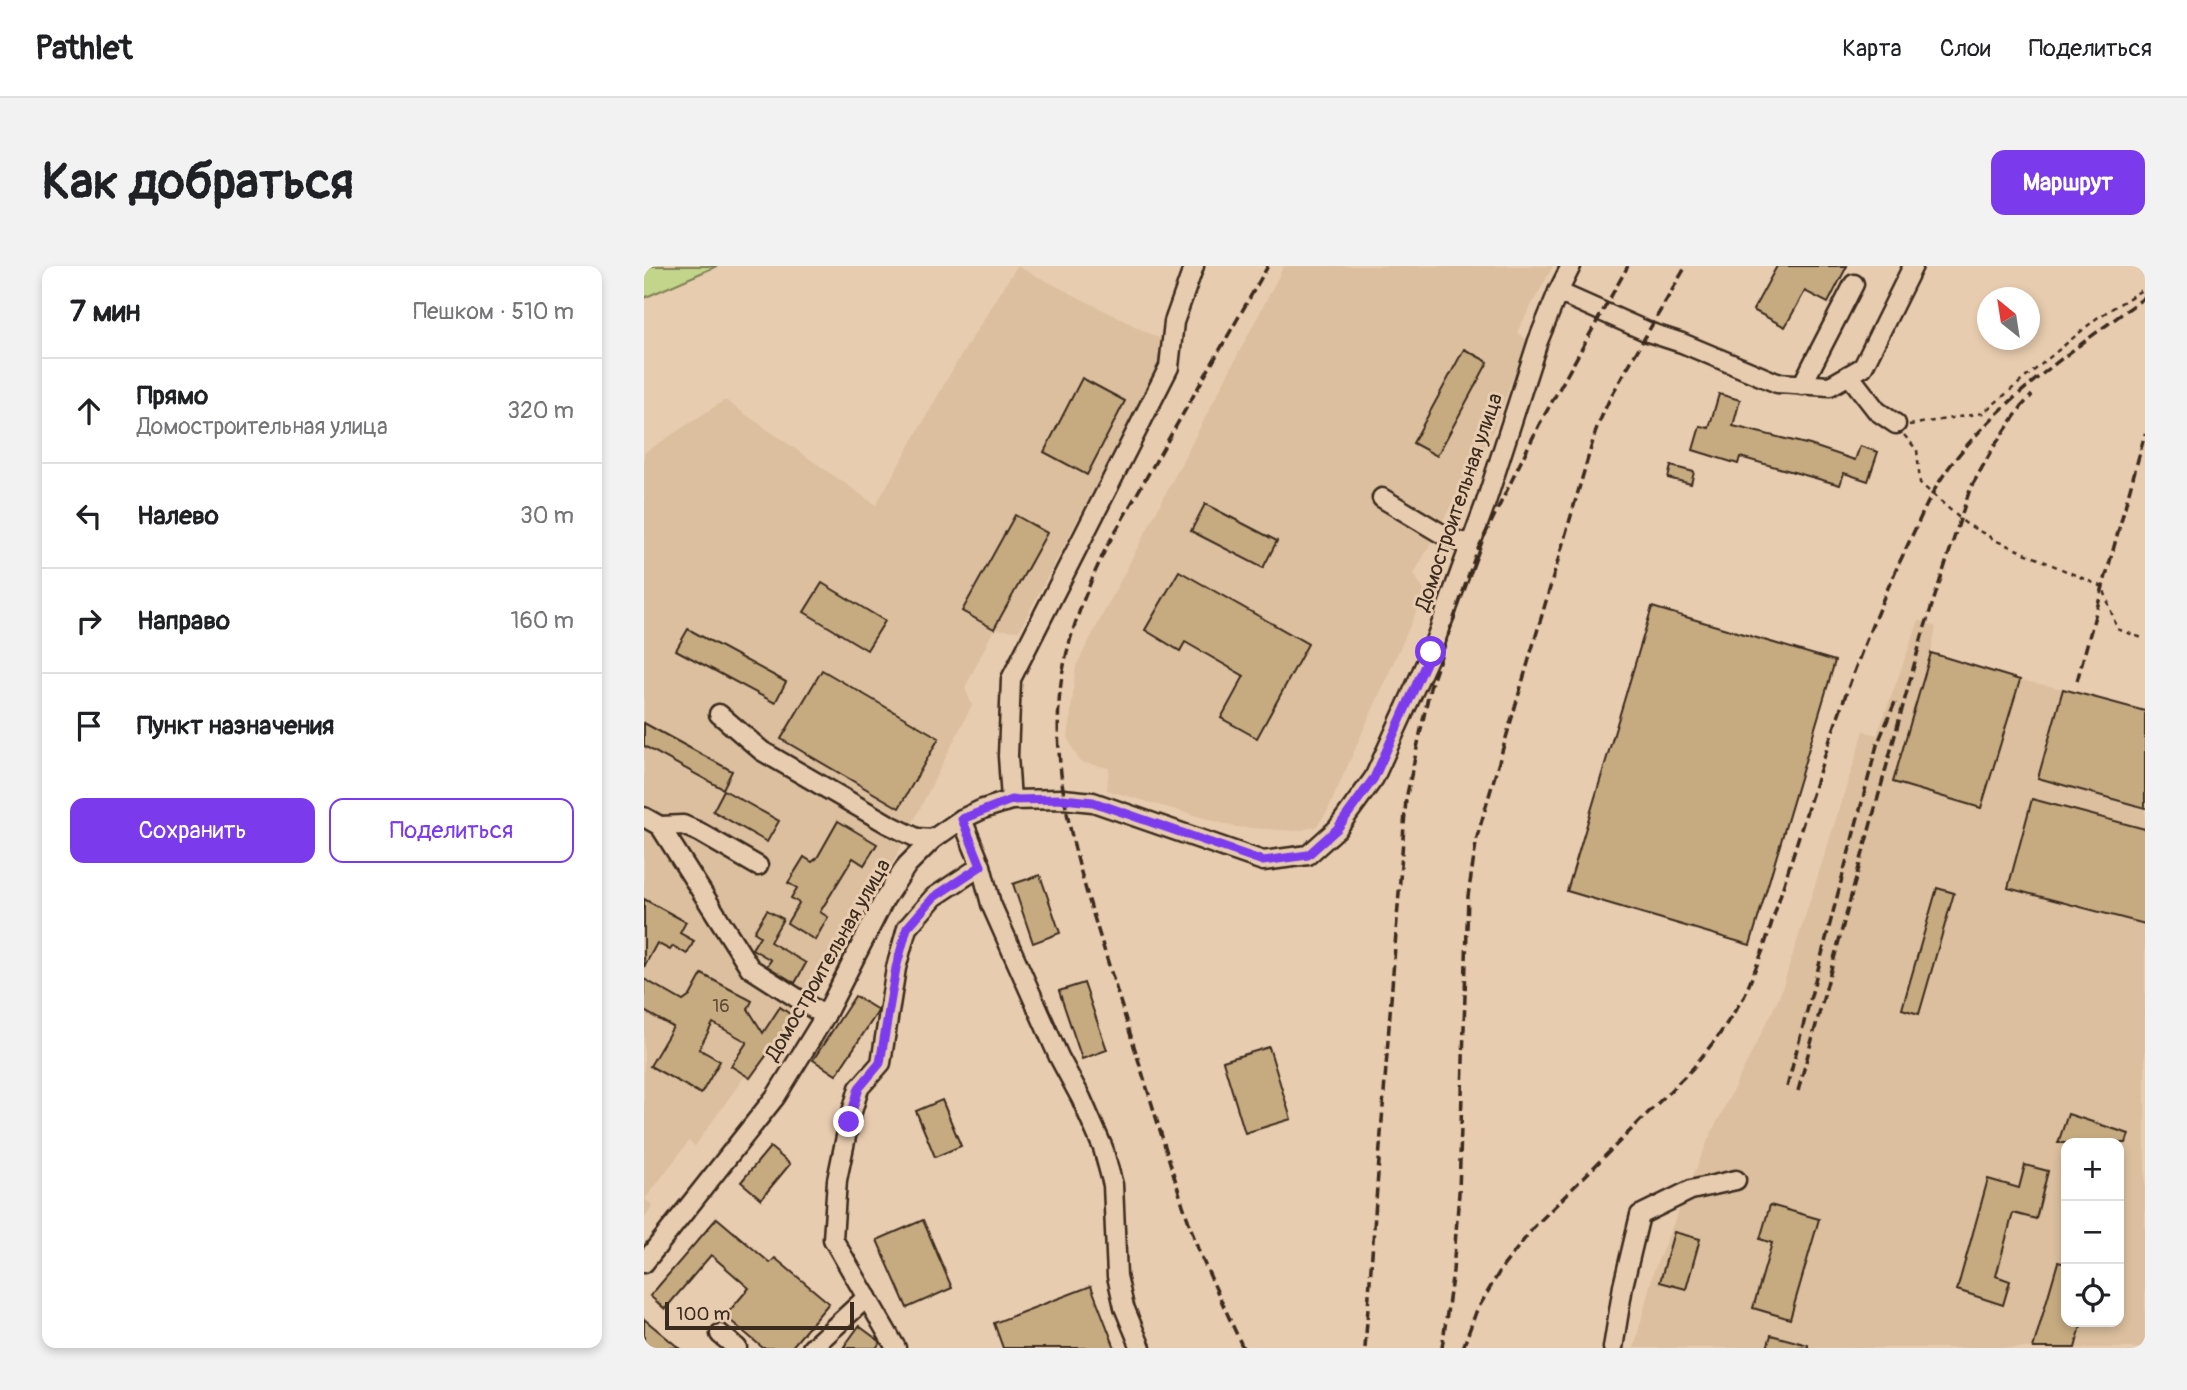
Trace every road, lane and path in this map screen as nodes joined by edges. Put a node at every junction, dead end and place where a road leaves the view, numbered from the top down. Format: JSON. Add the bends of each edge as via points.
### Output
{"nodes":[{"id":1,"x":1194,"y":266,"type":"edge"},
{"id":2,"x":1571,"y":266,"type":"edge"},
{"id":3,"x":1913,"y":266,"type":"edge"},
{"id":4,"x":1854,"y":284,"type":"dead end"},
{"id":5,"x":2145,"y":288,"type":"edge"},
{"id":6,"x":1558,"y":292,"type":"junction"},
{"id":7,"x":1849,"y":375,"type":"junction"},
{"id":8,"x":1802,"y":385,"type":"junction"},
{"id":9,"x":1896,"y":424,"type":"junction"},
{"id":10,"x":1382,"y":498,"type":"dead end"},
{"id":11,"x":1470,"y":545,"type":"junction"},
{"id":12,"x":2145,"y":639,"type":"edge"},
{"id":13,"x":719,"y":714,"type":"dead end"},
{"id":14,"x":1011,"y":800,"type":"junction"},
{"id":15,"x":644,"y":817,"type":"edge"},
{"id":16,"x":962,"y":819,"type":"junction"},
{"id":17,"x":660,"y":826,"type":"junction"},
{"id":18,"x":933,"y":839,"type":"junction"},
{"id":19,"x":758,"y":866,"type":"dead end"},
{"id":20,"x":981,"y":866,"type":"junction"},
{"id":21,"x":825,"y":1016,"type":"junction"},
{"id":22,"x":1736,"y":1180,"type":"dead end"},
{"id":23,"x":644,"y":1263,"type":"edge"},
{"id":24,"x":867,"y":1297,"type":"junction"},
{"id":25,"x":720,"y":1334,"type":"dead end"},
{"id":26,"x":737,"y":1348,"type":"edge"},
{"id":27,"x":812,"y":1348,"type":"edge"},
{"id":28,"x":896,"y":1348,"type":"edge"},
{"id":29,"x":1141,"y":1348,"type":"edge"},
{"id":30,"x":1613,"y":1348,"type":"edge"}],
"edges":[{"from":1,"to":14,"type":"street","via":[[1174,323],[1169,367],[1011,679]]},
{"from":2,"to":6,"type":"street","name":"Домостроительная улица"},
{"from":3,"to":7,"type":"street","via":[[1863,367]]},
{"from":4,"to":8,"type":"street"},
{"from":5,"to":9,"type":"path","via":[[2097,318],[1983,413],[1915,426]]},
{"from":6,"to":8,"type":"street","via":[[1777,383]]},
{"from":6,"to":11,"type":"street","name":"Домостроительная улица"},
{"from":7,"to":8,"type":"street","via":[[1830,386]]},
{"from":7,"to":9,"type":"street","via":[[1877,411]]},
{"from":9,"to":12,"type":"path","via":[[1917,450],[1920,483],[1965,523],[2103,587],[2117,629]]},
{"from":10,"to":11,"type":"street","via":[[1447,537]]},
{"from":11,"to":14,"type":"street","name":"Домостроительная улица","via":[[1431,652],[1374,778],[1337,829],[1308,855],[1263,861],[1093,802]]},
{"from":13,"to":18,"type":"street","via":[[762,751],[888,824],[917,838]]},
{"from":14,"to":16,"type":"street","name":"Домостроительная улица"},
{"from":15,"to":17,"type":"street"},
{"from":16,"to":18,"type":"street","name":"Домостроительная улица"},
{"from":16,"to":20,"type":"street"},
{"from":17,"to":19,"type":"street","via":[[682,825]]},
{"from":17,"to":21,"type":"street","via":[[750,968]]},
{"from":18,"to":21,"type":"street","name":"Домостроительная улица","via":[[907,865],[884,900]]},
{"from":20,"to":24,"type":"street","via":[[934,897],[907,928],[880,1063],[859,1088],[849,1122],[837,1180],[833,1239]]},
{"from":20,"to":29,"type":"street","via":[[991,904],[1103,1148],[1113,1185],[1117,1276]]},
{"from":21,"to":23,"type":"street","name":"Домостроительная улица","via":[[776,1096]]},
{"from":22,"to":30,"type":"street","via":[[1691,1190],[1640,1215]]},
{"from":24,"to":27,"type":"street"},
{"from":24,"to":28,"type":"street"},
{"from":25,"to":26,"type":"street"}]}
